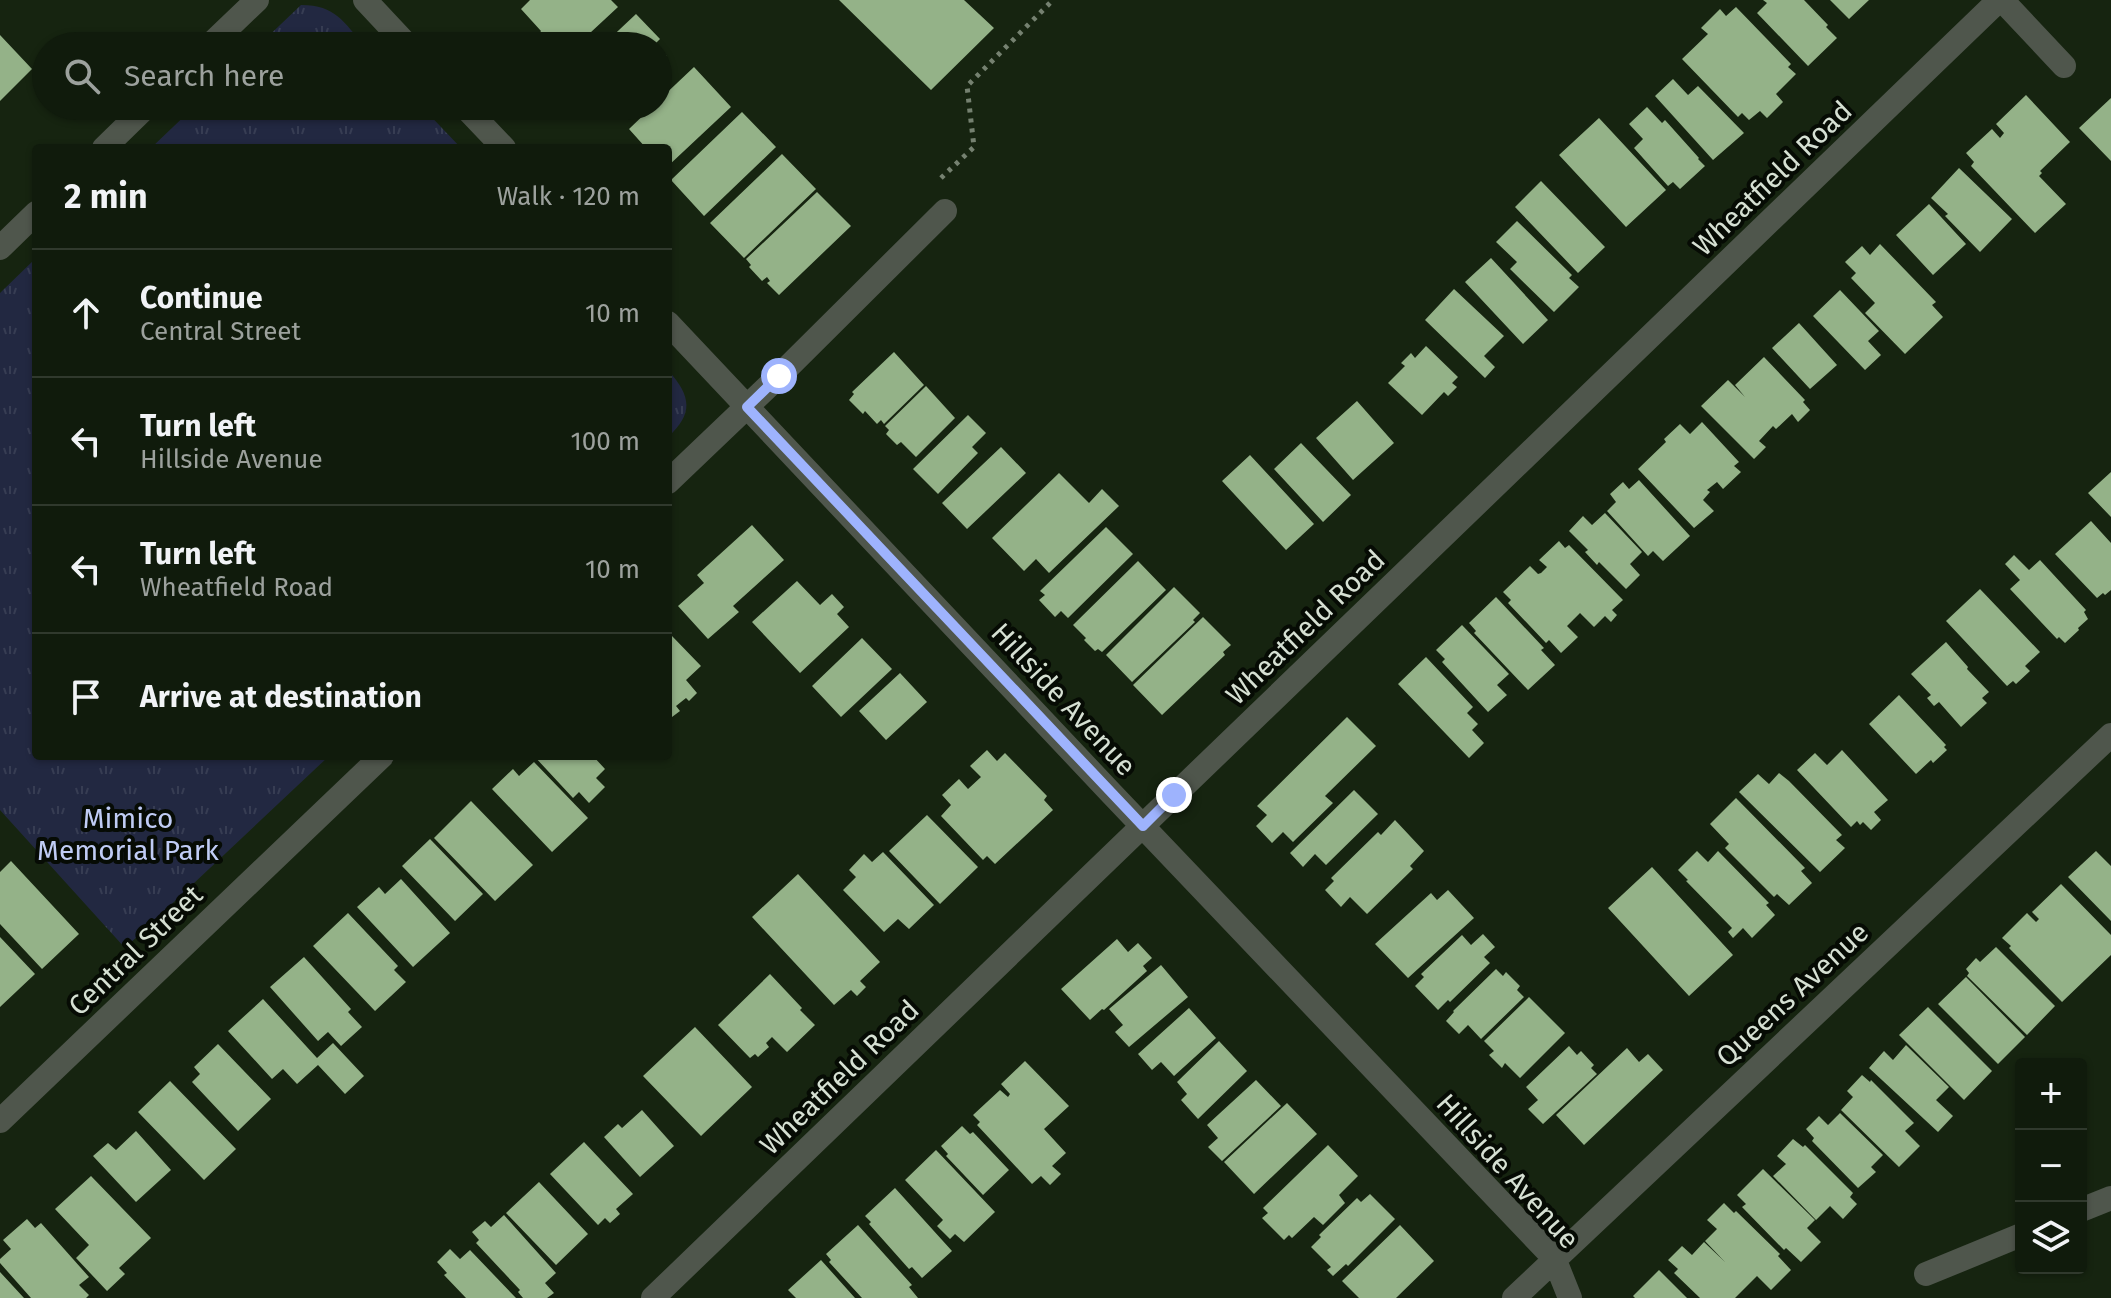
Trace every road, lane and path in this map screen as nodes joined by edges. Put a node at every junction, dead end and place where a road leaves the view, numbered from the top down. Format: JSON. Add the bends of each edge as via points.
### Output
{"nodes":[{"id":1,"x":257,"y":0,"type":"edge"},
{"id":2,"x":365,"y":0,"type":"edge"},
{"id":3,"x":1053,"y":0,"type":"edge"},
{"id":4,"x":2001,"y":0,"type":"edge"},
{"id":5,"x":224,"y":32,"type":"edge"},
{"id":6,"x":395,"y":32,"type":"edge"},
{"id":7,"x":2064,"y":66,"type":"dead end"},
{"id":8,"x":133,"y":120,"type":"edge"},
{"id":9,"x":477,"y":120,"type":"edge"},
{"id":10,"x":108,"y":144,"type":"edge"},
{"id":11,"x":500,"y":144,"type":"edge"},
{"id":12,"x":945,"y":211,"type":"joint"},
{"id":13,"x":32,"y":217,"type":"edge"},
{"id":14,"x":0,"y":248,"type":"edge"},
{"id":15,"x":672,"y":327,"type":"edge"},
{"id":16,"x":747,"y":407,"type":"junction"},
{"id":17,"x":672,"y":478,"type":"edge"},
{"id":18,"x":2111,"y":735,"type":"edge"},
{"id":19,"x":378,"y":760,"type":"edge"},
{"id":20,"x":1143,"y":826,"type":"junction"},
{"id":21,"x":0,"y":1121,"type":"edge"},
{"id":22,"x":2111,"y":1198,"type":"edge"},
{"id":23,"x":2087,"y":1208,"type":"edge"},
{"id":24,"x":2015,"y":1237,"type":"edge"},
{"id":25,"x":1554,"y":1258,"type":"junction"},
{"id":26,"x":1926,"y":1274,"type":"dead end"},
{"id":27,"x":653,"y":1298,"type":"edge"},
{"id":28,"x":1514,"y":1298,"type":"edge"},
{"id":29,"x":1570,"y":1298,"type":"edge"}],
"edges":[{"from":1,"to":5,"type":"street"},
{"from":2,"to":6,"type":"street"},
{"from":3,"to":12,"type":"path","via":[[967,86],[974,147],[935,184]]},
{"from":4,"to":7,"type":"street"},
{"from":4,"to":20,"type":"street","name":"Wheatfield Road"},
{"from":8,"to":10,"type":"street"},
{"from":9,"to":11,"type":"street"},
{"from":12,"to":16,"type":"street"},
{"from":13,"to":14,"type":"street"},
{"from":15,"to":16,"type":"street","name":"Hillside Avenue"},
{"from":16,"to":17,"type":"street"},
{"from":16,"to":20,"type":"street","name":"Hillside Avenue"},
{"from":18,"to":25,"type":"street","name":"Queens Avenue"},
{"from":19,"to":21,"type":"street","name":"Central Street"},
{"from":20,"to":25,"type":"street","name":"Hillside Avenue"},
{"from":20,"to":27,"type":"street","name":"Wheatfield Road"},
{"from":22,"to":23,"type":"street"},
{"from":24,"to":26,"type":"street"},
{"from":25,"to":28,"type":"street","name":"Queens Avenue"},
{"from":25,"to":29,"type":"street","name":"Hillside Avenue"}]}
